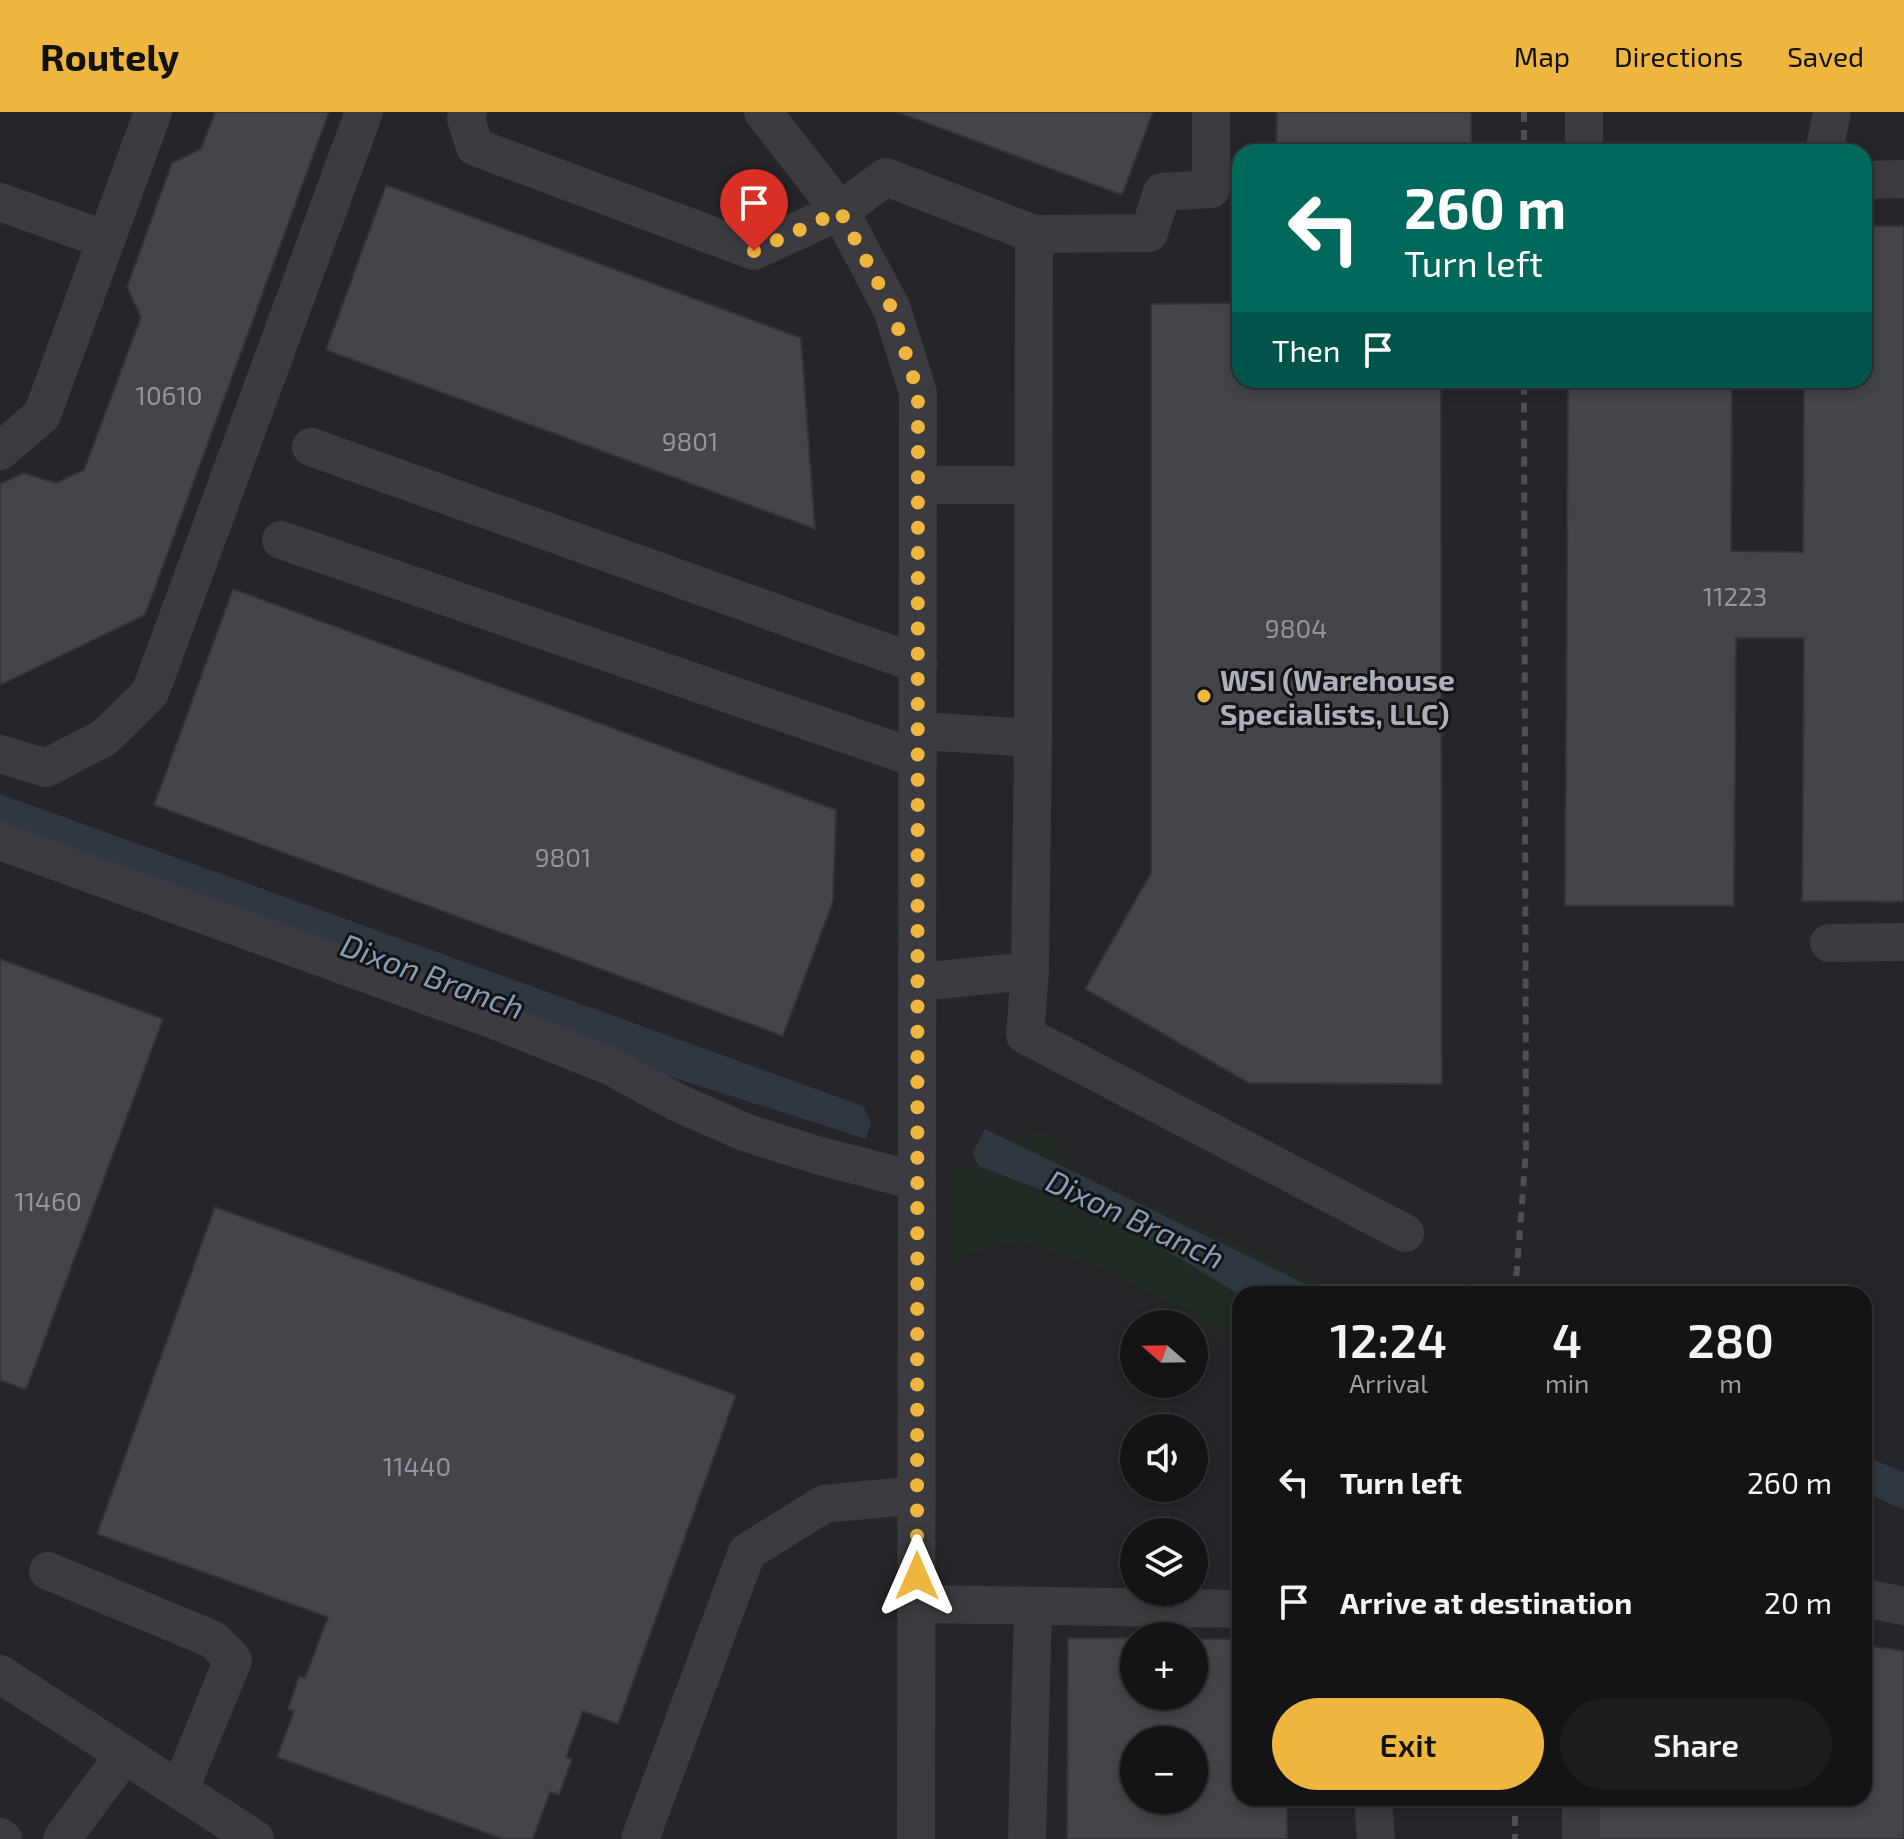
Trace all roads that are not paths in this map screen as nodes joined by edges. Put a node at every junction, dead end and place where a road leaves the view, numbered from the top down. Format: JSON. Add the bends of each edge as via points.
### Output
{"nodes":[{"id":1,"x":153,"y":112,"type":"edge"},
{"id":2,"x":364,"y":112,"type":"edge"},
{"id":3,"x":468,"y":112,"type":"edge"},
{"id":4,"x":763,"y":112,"type":"edge"},
{"id":5,"x":1211,"y":112,"type":"edge"},
{"id":6,"x":1584,"y":112,"type":"edge"},
{"id":7,"x":1832,"y":112,"type":"edge"},
{"id":8,"x":1584,"y":144,"type":"edge"},
{"id":9,"x":1826,"y":144,"type":"edge"},
{"id":10,"x":1904,"y":179,"type":"edge"},
{"id":11,"x":1872,"y":180,"type":"edge"},
{"id":12,"x":0,"y":202,"type":"edge"},
{"id":13,"x":840,"y":211,"type":"junction"},
{"id":14,"x":1034,"y":234,"type":"junction"},
{"id":15,"x":106,"y":240,"type":"junction"},
{"id":16,"x":311,"y":447,"type":"dead end"},
{"id":17,"x":0,"y":451,"type":"edge"},
{"id":18,"x":918,"y":485,"type":"junction"},
{"id":19,"x":1033,"y":485,"type":"junction"},
{"id":20,"x":281,"y":540,"type":"dead end"},
{"id":21,"x":918,"y":664,"type":"junction"},
{"id":22,"x":1033,"y":738,"type":"junction"},
{"id":23,"x":918,"y":745,"type":"junction"},
{"id":24,"x":0,"y":754,"type":"edge"},
{"id":25,"x":0,"y":841,"type":"edge"},
{"id":26,"x":1904,"y":942,"type":"edge"},
{"id":27,"x":1829,"y":943,"type":"dead end"},
{"id":28,"x":1030,"y":971,"type":"junction"},
{"id":29,"x":918,"y":982,"type":"junction"},
{"id":30,"x":917,"y":1181,"type":"junction"},
{"id":31,"x":1405,"y":1233,"type":"dead end"},
{"id":32,"x":917,"y":1495,"type":"junction"},
{"id":33,"x":48,"y":1571,"type":"dead end"},
{"id":34,"x":1872,"y":1600,"type":"edge"},
{"id":35,"x":917,"y":1604,"type":"junction"},
{"id":36,"x":1033,"y":1606,"type":"junction"},
{"id":37,"x":1904,"y":1606,"type":"edge"},
{"id":38,"x":1232,"y":1609,"type":"edge"},
{"id":39,"x":0,"y":1674,"type":"edge"},
{"id":40,"x":124,"y":1755,"type":"junction"},
{"id":41,"x":180,"y":1789,"type":"junction"},
{"id":42,"x":1374,"y":1806,"type":"edge"},
{"id":43,"x":1581,"y":1806,"type":"edge"},
{"id":44,"x":62,"y":1839,"type":"edge"},
{"id":45,"x":255,"y":1839,"type":"edge"},
{"id":46,"x":640,"y":1839,"type":"edge"},
{"id":47,"x":916,"y":1839,"type":"edge"},
{"id":48,"x":1027,"y":1839,"type":"edge"},
{"id":49,"x":1376,"y":1839,"type":"edge"},
{"id":50,"x":1581,"y":1839,"type":"edge"}],
"edges":[{"from":1,"to":15,"type":"street"},
{"from":2,"to":24,"type":"street","via":[[150,693],[104,738],[46,768]]},
{"from":3,"to":13,"type":"street","via":[[475,147],[754,251]]},
{"from":4,"to":13,"type":"street"},
{"from":5,"to":14,"type":"street","via":[[1211,189],[1162,192],[1149,233]]},
{"from":6,"to":8,"type":"street"},
{"from":7,"to":9,"type":"street"},
{"from":10,"to":11,"type":"street"},
{"from":12,"to":15,"type":"street"},
{"from":13,"to":14,"type":"street","via":[[886,177]]},
{"from":13,"to":18,"type":"street","via":[[892,309],[918,393]]},
{"from":14,"to":19,"type":"street"},
{"from":15,"to":17,"type":"street","via":[[42,415]]},
{"from":16,"to":21,"type":"street"},
{"from":18,"to":19,"type":"street"},
{"from":18,"to":21,"type":"street"},
{"from":19,"to":22,"type":"street"},
{"from":20,"to":23,"type":"street"},
{"from":21,"to":23,"type":"street"},
{"from":22,"to":23,"type":"street"},
{"from":22,"to":28,"type":"street"},
{"from":23,"to":29,"type":"street"},
{"from":25,"to":30,"type":"street","via":[[494,1020],[612,1067],[747,1133]]},
{"from":26,"to":27,"type":"street"},
{"from":28,"to":29,"type":"street"},
{"from":28,"to":31,"type":"street","via":[[1025,1035]]},
{"from":29,"to":30,"type":"street"},
{"from":30,"to":32,"type":"street"},
{"from":32,"to":35,"type":"street"},
{"from":32,"to":46,"type":"street","via":[[824,1504],[747,1552]]},
{"from":33,"to":41,"type":"street","via":[[214,1640],[233,1660]]},
{"from":34,"to":37,"type":"street"},
{"from":35,"to":36,"type":"street"},
{"from":35,"to":47,"type":"street"},
{"from":36,"to":38,"type":"street"},
{"from":36,"to":48,"type":"street"},
{"from":39,"to":40,"type":"street"},
{"from":40,"to":41,"type":"street"},
{"from":40,"to":44,"type":"street"},
{"from":41,"to":45,"type":"street"},
{"from":42,"to":49,"type":"street"},
{"from":43,"to":50,"type":"street"}]}
